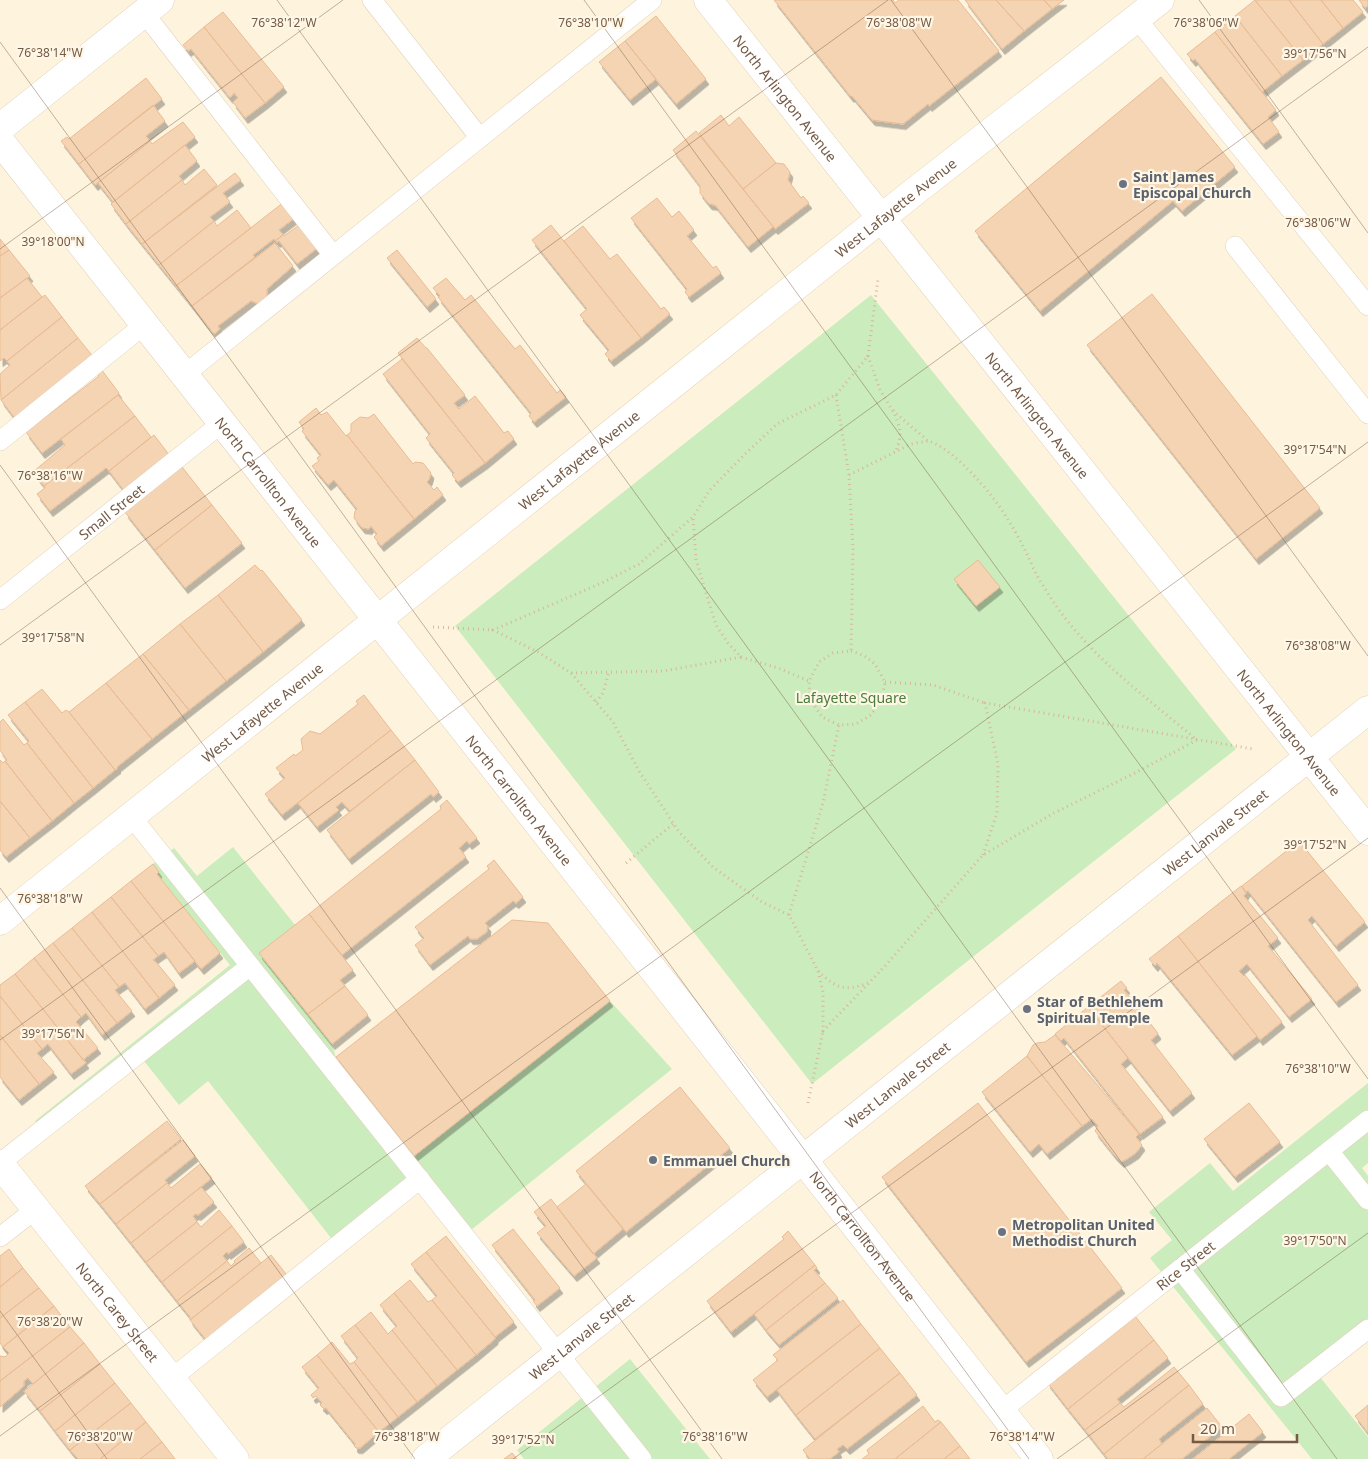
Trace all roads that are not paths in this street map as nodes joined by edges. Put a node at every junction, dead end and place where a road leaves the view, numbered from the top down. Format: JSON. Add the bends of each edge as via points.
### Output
{"nodes":[{"id":1,"x":372,"y":0,"type":"edge"},
{"id":2,"x":652,"y":0,"type":"edge"},
{"id":3,"x":708,"y":0,"type":"edge"},
{"id":4,"x":1160,"y":0,"type":"edge"},
{"id":5,"x":152,"y":6,"type":"edge"},
{"id":6,"x":1137,"y":18,"type":"junction"},
{"id":7,"x":0,"y":128,"type":"edge"},
{"id":8,"x":480,"y":138,"type":"junction"},
{"id":9,"x":0,"y":141,"type":"edge"},
{"id":10,"x":881,"y":219,"type":"junction"},
{"id":11,"x":1235,"y":246,"type":"dead end"},
{"id":12,"x":333,"y":255,"type":"junction"},
{"id":13,"x":1368,"y":306,"type":"edge"},
{"id":14,"x":144,"y":325,"type":"junction"},
{"id":15,"x":184,"y":375,"type":"junction"},
{"id":16,"x":1368,"y":414,"type":"edge"},
{"id":17,"x":222,"y":423,"type":"junction"},
{"id":18,"x":0,"y":440,"type":"edge"},
{"id":19,"x":0,"y":600,"type":"edge"},
{"id":20,"x":378,"y":620,"type":"junction"},
{"id":21,"x":1368,"y":710,"type":"edge"},
{"id":22,"x":1309,"y":757,"type":"junction"},
{"id":23,"x":131,"y":816,"type":"junction"},
{"id":24,"x":1368,"y":831,"type":"edge"},
{"id":25,"x":0,"y":921,"type":"edge"},
{"id":26,"x":250,"y":966,"type":"junction"},
{"id":27,"x":1368,"y":1120,"type":"edge"},
{"id":28,"x":1329,"y":1151,"type":"junction"},
{"id":29,"x":802,"y":1160,"type":"junction"},
{"id":30,"x":0,"y":1163,"type":"edge"},
{"id":31,"x":420,"y":1179,"type":"junction"},
{"id":32,"x":1368,"y":1200,"type":"edge"},
{"id":33,"x":36,"y":1209,"type":"junction"},
{"id":34,"x":0,"y":1237,"type":"edge"},
{"id":35,"x":1180,"y":1269,"type":"junction"},
{"id":36,"x":1368,"y":1329,"type":"edge"},
{"id":37,"x":558,"y":1354,"type":"junction"},
{"id":38,"x":171,"y":1379,"type":"junction"},
{"id":39,"x":1001,"y":1411,"type":"junction"},
{"id":40,"x":235,"y":1459,"type":"edge"},
{"id":41,"x":426,"y":1459,"type":"edge"},
{"id":42,"x":642,"y":1459,"type":"edge"},
{"id":43,"x":1039,"y":1459,"type":"edge"}],
"edges":[{"from":1,"to":8,"type":"lane"},
{"from":2,"to":8,"type":"lane"},
{"from":3,"to":10,"type":"street","name":"North Arlington Avenue"},
{"from":4,"to":6,"type":"street","name":"West Lafayette Avenue"},
{"from":5,"to":7,"type":"street"},
{"from":5,"to":12,"type":"lane"},
{"from":6,"to":10,"type":"street","name":"West Lafayette Avenue"},
{"from":6,"to":13,"type":"lane"},
{"from":8,"to":12,"type":"lane"},
{"from":9,"to":14,"type":"street","name":"North Carrollton Avenue"},
{"from":10,"to":20,"type":"street","name":"West Lafayette Avenue"},
{"from":10,"to":22,"type":"street","name":"North Arlington Avenue"},
{"from":11,"to":16,"type":"lane"},
{"from":12,"to":15,"type":"lane"},
{"from":14,"to":15,"type":"street","name":"North Carrollton Avenue"},
{"from":14,"to":18,"type":"lane"},
{"from":15,"to":17,"type":"street","name":"North Carrollton Avenue"},
{"from":17,"to":19,"type":"lane","name":"Small Street"},
{"from":17,"to":20,"type":"street","name":"North Carrollton Avenue"},
{"from":20,"to":23,"type":"street","name":"West Lafayette Avenue"},
{"from":20,"to":29,"type":"street","name":"North Carrollton Avenue"},
{"from":21,"to":22,"type":"street","name":"West Lanvale Street"},
{"from":22,"to":24,"type":"street","name":"North Arlington Avenue"},
{"from":22,"to":29,"type":"street","name":"West Lanvale Street"},
{"from":23,"to":25,"type":"street","name":"West Lafayette Avenue"},
{"from":23,"to":26,"type":"lane"},
{"from":26,"to":30,"type":"lane"},
{"from":26,"to":31,"type":"lane"},
{"from":27,"to":28,"type":"lane","name":"Rice Street"},
{"from":28,"to":32,"type":"lane"},
{"from":28,"to":35,"type":"lane","name":"Rice Street"},
{"from":29,"to":37,"type":"street","name":"West Lanvale Street"},
{"from":29,"to":39,"type":"street","name":"North Carrollton Avenue"},
{"from":30,"to":33,"type":"street","name":"North Carey Street"},
{"from":31,"to":37,"type":"lane"},
{"from":31,"to":38,"type":"lane"},
{"from":33,"to":34,"type":"lane"},
{"from":33,"to":38,"type":"street","name":"North Carey Street"},
{"from":35,"to":36,"type":"lane","via":[[1281,1398]]},
{"from":35,"to":39,"type":"lane","name":"Rice Street"},
{"from":37,"to":41,"type":"street","name":"West Lanvale Street"},
{"from":37,"to":42,"type":"lane"},
{"from":38,"to":40,"type":"street","name":"North Carey Street"},
{"from":39,"to":43,"type":"street","name":"North Carrollton Avenue"}]}
